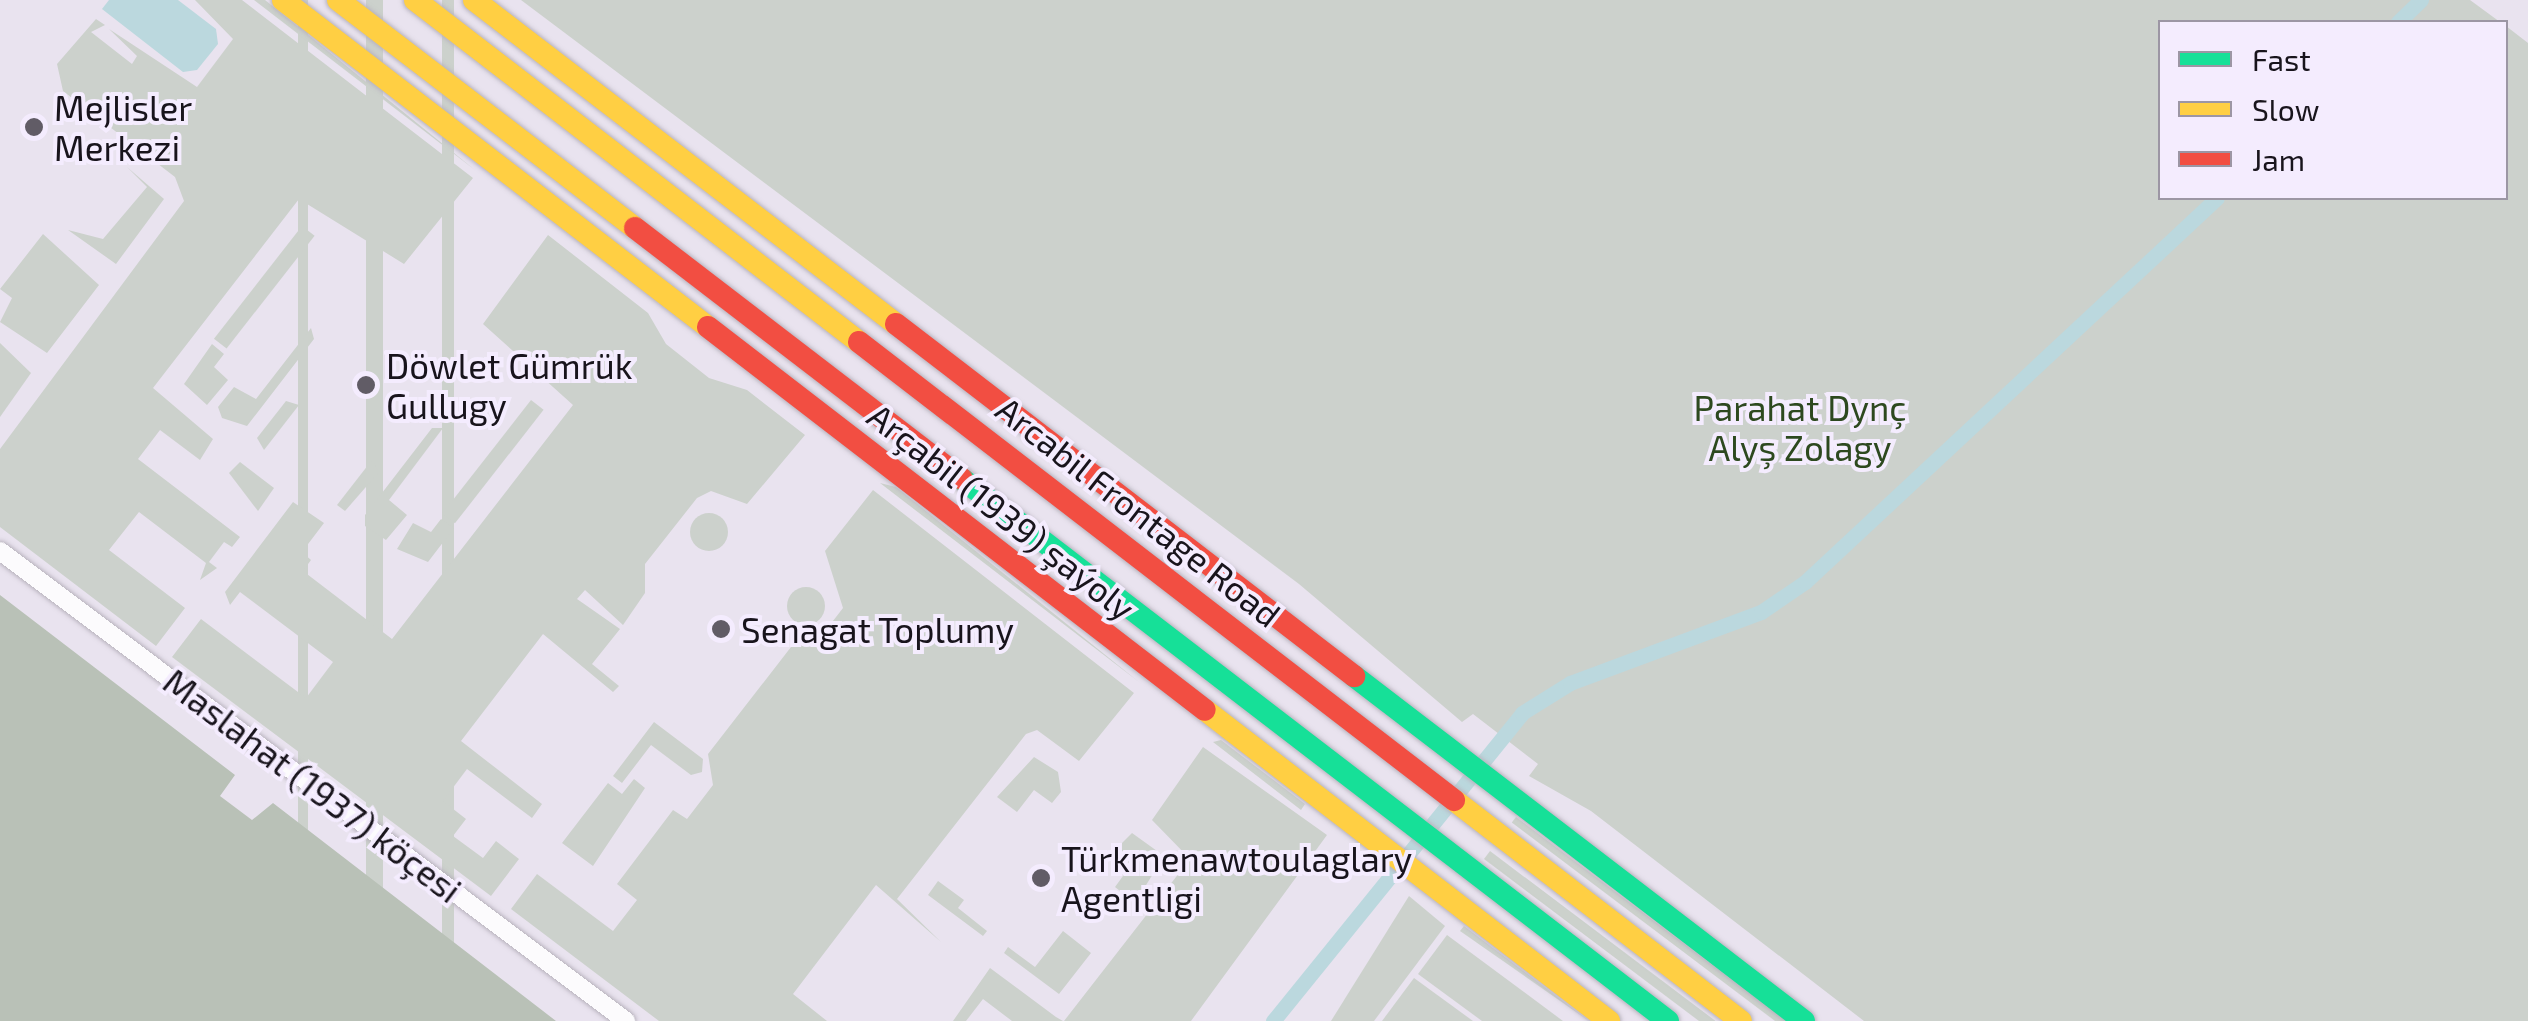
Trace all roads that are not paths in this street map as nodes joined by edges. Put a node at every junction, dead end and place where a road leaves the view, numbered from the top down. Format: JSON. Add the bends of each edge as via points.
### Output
{"nodes":[{"id":1,"x":282,"y":0,"type":"edge"},
{"id":2,"x":338,"y":0,"type":"edge"},
{"id":3,"x":415,"y":0,"type":"edge"},
{"id":4,"x":474,"y":0,"type":"edge"},
{"id":5,"x":0,"y":550,"type":"edge"},
{"id":6,"x":626,"y":1021,"type":"edge"},
{"id":7,"x":1609,"y":1021,"type":"edge"},
{"id":8,"x":1668,"y":1021,"type":"edge"},
{"id":9,"x":1741,"y":1021,"type":"edge"},
{"id":10,"x":1804,"y":1021,"type":"edge"}],
"edges":[{"from":1,"to":7,"type":"street"},
{"from":2,"to":8,"type":"street","name":"Arçabil (1939) şaýoly"},
{"from":3,"to":9,"type":"street","name":"Arçabil (1939) şaýoly"},
{"from":4,"to":10,"type":"street","name":"Arcabil Frontage Road"},
{"from":5,"to":6,"type":"street","name":"Maslahat (1937) köçesi"}]}
